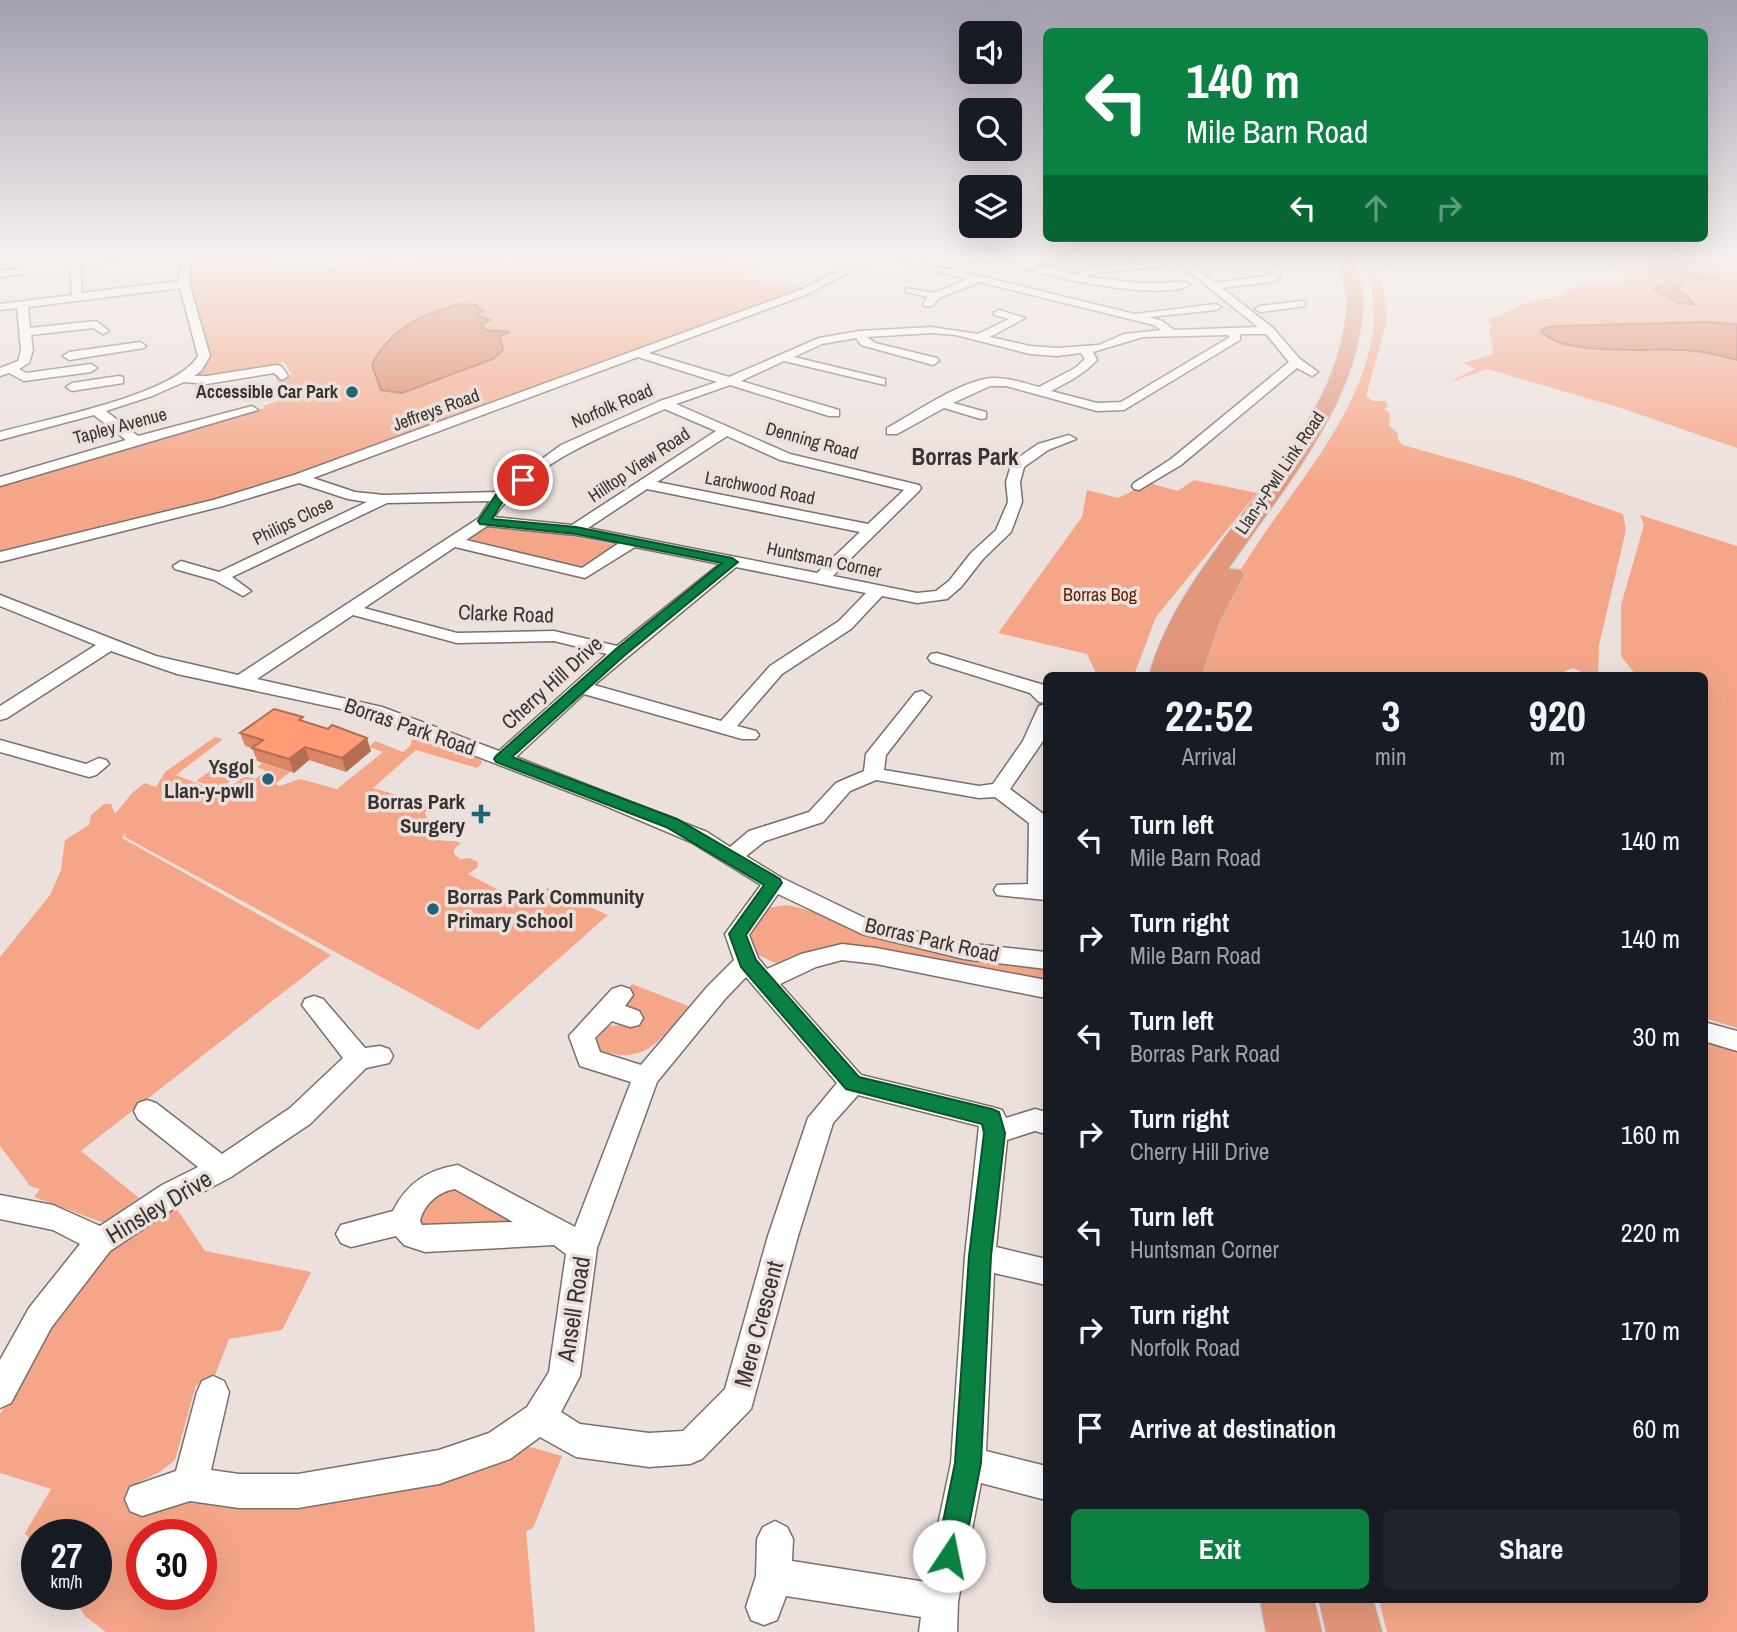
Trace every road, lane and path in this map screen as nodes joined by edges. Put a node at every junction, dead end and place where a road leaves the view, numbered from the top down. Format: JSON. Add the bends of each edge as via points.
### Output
{"nodes":[{"id":1,"x":25,"y":334,"type":"edge"},
{"id":2,"x":198,"y":334,"type":"edge"},
{"id":3,"x":692,"y":334,"type":"edge"},
{"id":4,"x":709,"y":334,"type":"edge"},
{"id":5,"x":859,"y":334,"type":"joint"},
{"id":6,"x":955,"y":334,"type":"edge"},
{"id":7,"x":986,"y":334,"type":"edge"},
{"id":8,"x":1151,"y":334,"type":"edge"},
{"id":9,"x":1234,"y":334,"type":"edge"},
{"id":10,"x":1273,"y":334,"type":"edge"},
{"id":11,"x":1351,"y":334,"type":"edge"},
{"id":12,"x":1364,"y":334,"type":"edge"},
{"id":13,"x":978,"y":338,"type":"junction"},
{"id":14,"x":140,"y":346,"type":"dead end"},
{"id":15,"x":1086,"y":351,"type":"junction"},
{"id":16,"x":91,"y":353,"type":"junction"},
{"id":17,"x":639,"y":354,"type":"junction"},
{"id":18,"x":69,"y":356,"type":"dead end"},
{"id":19,"x":782,"y":357,"type":"junction"},
{"id":20,"x":929,"y":358,"type":"dead end"},
{"id":21,"x":659,"y":361,"type":"junction"},
{"id":22,"x":1296,"y":362,"type":"junction"},
{"id":23,"x":91,"y":368,"type":"junction"},
{"id":24,"x":6,"y":371,"type":"edge"},
{"id":25,"x":1312,"y":372,"type":"dead end"},
{"id":26,"x":282,"y":376,"type":"dead end"},
{"id":27,"x":186,"y":379,"type":"junction"},
{"id":28,"x":119,"y":380,"type":"dead end"},
{"id":29,"x":728,"y":382,"type":"junction"},
{"id":30,"x":881,"y":382,"type":"dead end"},
{"id":31,"x":90,"y":384,"type":"junction"},
{"id":32,"x":72,"y":387,"type":"dead end"},
{"id":33,"x":1041,"y":391,"type":"junction"},
{"id":34,"x":665,"y":404,"type":"junction"},
{"id":35,"x":944,"y":404,"type":"junction"},
{"id":36,"x":96,"y":410,"type":"junction"},
{"id":37,"x":252,"y":410,"type":"dead end"},
{"id":38,"x":833,"y":413,"type":"dead end"},
{"id":39,"x":981,"y":415,"type":"dead end"},
{"id":40,"x":892,"y":431,"type":"dead end"},
{"id":41,"x":723,"y":432,"type":"junction"},
{"id":42,"x":0,"y":436,"type":"edge"},
{"id":43,"x":1069,"y":439,"type":"dead end"},
{"id":44,"x":136,"y":441,"type":"junction"},
{"id":45,"x":1160,"y":458,"type":"dead end"},
{"id":46,"x":1176,"y":462,"type":"junction"},
{"id":47,"x":1194,"y":467,"type":"dead end"},
{"id":48,"x":299,"y":478,"type":"junction"},
{"id":49,"x":0,"y":482,"type":"edge"},
{"id":50,"x":645,"y":484,"type":"junction"},
{"id":51,"x":1139,"y":486,"type":"dead end"},
{"id":52,"x":501,"y":496,"type":"junction"},
{"id":53,"x":384,"y":499,"type":"junction"},
{"id":54,"x":484,"y":521,"type":"junction"},
{"id":55,"x":576,"y":530,"type":"junction"},
{"id":56,"x":869,"y":530,"type":"junction"},
{"id":57,"x":632,"y":541,"type":"junction"},
{"id":58,"x":454,"y":542,"type":"junction"},
{"id":59,"x":0,"y":557,"type":"edge"},
{"id":60,"x":732,"y":562,"type":"junction"},
{"id":61,"x":180,"y":566,"type":"dead end"},
{"id":62,"x":220,"y":577,"type":"junction"},
{"id":63,"x":823,"y":577,"type":"junction"},
{"id":64,"x":877,"y":591,"type":"junction"},
{"id":65,"x":243,"y":592,"type":"dead end"},
{"id":66,"x":0,"y":600,"type":"edge"},
{"id":67,"x":350,"y":609,"type":"junction"},
{"id":68,"x":108,"y":645,"type":"junction"},
{"id":69,"x":620,"y":652,"type":"junction"},
{"id":70,"x":945,"y":666,"type":"dead end"},
{"id":71,"x":1164,"y":672,"type":"edge"},
{"id":72,"x":1188,"y":672,"type":"edge"},
{"id":73,"x":240,"y":682,"type":"junction"},
{"id":74,"x":583,"y":688,"type":"junction"},
{"id":75,"x":1043,"y":695,"type":"edge"},
{"id":76,"x":922,"y":697,"type":"dead end"},
{"id":77,"x":0,"y":714,"type":"edge"},
{"id":78,"x":1043,"y":717,"type":"edge"},
{"id":79,"x":726,"y":727,"type":"junction"},
{"id":80,"x":749,"y":735,"type":"dead end"},
{"id":81,"x":0,"y":746,"type":"edge"},
{"id":82,"x":502,"y":759,"type":"junction"},
{"id":83,"x":89,"y":772,"type":"dead end"},
{"id":84,"x":874,"y":774,"type":"junction"},
{"id":85,"x":999,"y":790,"type":"junction"},
{"id":86,"x":730,"y":858,"type":"junction"},
{"id":87,"x":774,"y":883,"type":"junction"},
{"id":88,"x":1005,"y":890,"type":"dead end"},
{"id":89,"x":1043,"y":893,"type":"edge"},
{"id":90,"x":1043,"y":960,"type":"edge"},
{"id":91,"x":756,"y":972,"type":"junction"},
{"id":92,"x":1043,"y":988,"type":"edge"},
{"id":93,"x":314,"y":1005,"type":"dead end"},
{"id":94,"x":619,"y":1008,"type":"dead end"},
{"id":95,"x":1708,"y":1032,"type":"edge"},
{"id":96,"x":1737,"y":1041,"type":"edge"},
{"id":97,"x":646,"y":1077,"type":"junction"},
{"id":98,"x":853,"y":1083,"type":"junction"},
{"id":99,"x":147,"y":1111,"type":"dead end"},
{"id":100,"x":1043,"y":1121,"type":"edge"},
{"id":101,"x":995,"y":1133,"type":"junction"},
{"id":102,"x":220,"y":1169,"type":"junction"},
{"id":103,"x":0,"y":1207,"type":"edge"},
{"id":104,"x":405,"y":1221,"type":"junction"},
{"id":105,"x":351,"y":1234,"type":"dead end"},
{"id":106,"x":570,"y":1240,"type":"junction"},
{"id":107,"x":100,"y":1242,"type":"junction"},
{"id":108,"x":980,"y":1256,"type":"junction"},
{"id":109,"x":1043,"y":1271,"type":"edge"},
{"id":110,"x":0,"y":1392,"type":"edge"},
{"id":111,"x":213,"y":1392,"type":"dead end"},
{"id":112,"x":539,"y":1418,"type":"junction"},
{"id":113,"x":968,"y":1463,"type":"junction"},
{"id":114,"x":1043,"y":1482,"type":"edge"},
{"id":115,"x":190,"y":1484,"type":"junction"},
{"id":116,"x":142,"y":1499,"type":"dead end"},
{"id":117,"x":775,"y":1539,"type":"dead end"},
{"id":118,"x":1288,"y":1603,"type":"edge"},
{"id":119,"x":1347,"y":1603,"type":"edge"},
{"id":120,"x":939,"y":1617,"type":"edge"},
{"id":121,"x":1294,"y":1632,"type":"edge"},
{"id":122,"x":1354,"y":1632,"type":"edge"}],
"edges":[{"from":1,"to":24,"type":"street","via":[[23,363]]},
{"from":2,"to":27,"type":"street","via":[[204,355],[201,367]]},
{"from":3,"to":17,"type":"street","name":"Jeffreys Road"},
{"from":4,"to":21,"type":"street","via":[[683,344]]},
{"from":5,"to":19,"type":"street","name":"Norfolk Road","via":[[819,341]]},
{"from":5,"to":20,"type":"street","via":[[871,345]]},
{"from":6,"to":13,"type":"street","name":"Norfolk Road"},
{"from":7,"to":13,"type":"street"},
{"from":8,"to":15,"type":"street","name":"Norfolk Road","via":[[1124,337]]},
{"from":9,"to":33,"type":"street","via":[[1236,338],[1124,406],[1097,407]]},
{"from":10,"to":22,"type":"street"},
{"from":11,"to":71,"type":"highway","name":"Llan-y-Pwll Link Road","via":[[1332,395],[1188,608]]},
{"from":12,"to":72,"type":"highway","name":"Llan-y-Pwll Link Road","via":[[1350,394],[1318,452],[1233,573],[1207,621]]},
{"from":13,"to":15,"type":"street","name":"Norfolk Road","via":[[1042,352]]},
{"from":14,"to":16,"type":"street"},
{"from":15,"to":33,"type":"street","via":[[1091,360],[1079,371]]},
{"from":16,"to":18,"type":"street"},
{"from":16,"to":23,"type":"street"},
{"from":17,"to":21,"type":"street"},
{"from":17,"to":48,"type":"street","name":"Jeffreys Road"},
{"from":19,"to":29,"type":"street","name":"Norfolk Road"},
{"from":19,"to":30,"type":"street"},
{"from":21,"to":29,"type":"street"},
{"from":22,"to":25,"type":"street"},
{"from":22,"to":46,"type":"street"},
{"from":23,"to":24,"type":"street","via":[[22,379]]},
{"from":23,"to":31,"type":"street"},
{"from":26,"to":27,"type":"street","via":[[277,369]]},
{"from":27,"to":36,"type":"street"},
{"from":28,"to":31,"type":"street"},
{"from":29,"to":34,"type":"street","name":"Norfolk Road"},
{"from":29,"to":38,"type":"street"},
{"from":31,"to":32,"type":"street"},
{"from":33,"to":35,"type":"street","via":[[989,382]]},
{"from":34,"to":41,"type":"street","name":"Denning Road"},
{"from":34,"to":52,"type":"street","name":"Norfolk Road","via":[[566,447]]},
{"from":35,"to":39,"type":"street"},
{"from":35,"to":40,"type":"street"},
{"from":36,"to":42,"type":"street"},
{"from":36,"to":44,"type":"street"},
{"from":37,"to":44,"type":"street","name":"Tapley Avenue"},
{"from":41,"to":50,"type":"street","name":"Hilltop View Road"},
{"from":41,"to":56,"type":"street","name":"Denning Road","via":[[785,457],[914,488]]},
{"from":43,"to":64,"type":"street","name":"Huntsman Corner","via":[[1043,447],[1017,465],[1015,502],[1003,532],[955,584],[941,595],[917,598]]},
{"from":44,"to":49,"type":"street","name":"Tapley Avenue"},
{"from":45,"to":46,"type":"street"},
{"from":46,"to":47,"type":"street"},
{"from":46,"to":51,"type":"street"},
{"from":48,"to":53,"type":"street","via":[[353,496]]},
{"from":48,"to":59,"type":"street","name":"Jeffreys Road"},
{"from":50,"to":55,"type":"street","name":"Hilltop View Road"},
{"from":50,"to":56,"type":"street","name":"Larchwood Road"},
{"from":52,"to":53,"type":"street"},
{"from":52,"to":54,"type":"street","name":"Norfolk Road"},
{"from":53,"to":62,"type":"street","name":"Philips Close"},
{"from":54,"to":55,"type":"street","name":"Huntsman Corner"},
{"from":54,"to":58,"type":"street","name":"Norfolk Road"},
{"from":55,"to":57,"type":"street","name":"Huntsman Corner"},
{"from":56,"to":63,"type":"street"},
{"from":57,"to":58,"type":"street","via":[[585,573]]},
{"from":57,"to":60,"type":"street","name":"Huntsman Corner"},
{"from":58,"to":67,"type":"street","name":"Norfolk Road"},
{"from":60,"to":63,"type":"street","name":"Huntsman Corner"},
{"from":60,"to":69,"type":"street","name":"Cherry Hill Drive"},
{"from":61,"to":62,"type":"street"},
{"from":62,"to":65,"type":"street"},
{"from":63,"to":64,"type":"street","name":"Huntsman Corner"},
{"from":64,"to":79,"type":"street","via":[[845,625],[776,670]]},
{"from":66,"to":68,"type":"street","name":"Borras Park Road"},
{"from":67,"to":69,"type":"street","name":"Clarke Road","via":[[457,638],[554,636]]},
{"from":67,"to":73,"type":"street","name":"Norfolk Road"},
{"from":68,"to":73,"type":"street","name":"Borras Park Road","via":[[183,670]]},
{"from":68,"to":77,"type":"street"},
{"from":69,"to":74,"type":"street","name":"Cherry Hill Drive"},
{"from":70,"to":75,"type":"street","via":[[1037,689]]},
{"from":73,"to":82,"type":"street","name":"Borras Park Road","via":[[374,711]]},
{"from":74,"to":79,"type":"street"},
{"from":74,"to":82,"type":"street","name":"Cherry Hill Drive"},
{"from":76,"to":84,"type":"street","via":[[876,754]]},
{"from":78,"to":85,"type":"street","via":[[1033,741]]},
{"from":79,"to":80,"type":"street"},
{"from":81,"to":83,"type":"street"},
{"from":82,"to":86,"type":"street","name":"Borras Park Road","via":[[671,823]]},
{"from":84,"to":85,"type":"street","via":[[979,792]]},
{"from":84,"to":86,"type":"street","via":[[844,787],[816,817],[757,836]]},
{"from":85,"to":89,"type":"street","via":[[1040,821]]},
{"from":86,"to":87,"type":"street","name":"Borras Park Road"},
{"from":87,"to":90,"type":"street","name":"Borras Park Road","via":[[890,934],[964,951]]},
{"from":87,"to":91,"type":"street","via":[[737,934]]},
{"from":88,"to":89,"type":"street"},
{"from":91,"to":92,"type":"street","name":"Ansell Road","via":[[842,952]]},
{"from":91,"to":97,"type":"street","name":"Ansell Road","via":[[716,993]]},
{"from":91,"to":98,"type":"street"},
{"from":93,"to":102,"type":"street","name":"Hinsley Drive","via":[[369,1057],[300,1116]]},
{"from":94,"to":97,"type":"street","via":[[582,1036],[589,1059]]},
{"from":95,"to":96,"type":"street"},
{"from":97,"to":106,"type":"street","name":"Ansell Road"},
{"from":98,"to":101,"type":"street","via":[[992,1118]]},
{"from":98,"to":112,"type":"street","name":"Mere Crescent","via":[[821,1118],[739,1398],[690,1447],[649,1450],[576,1440]]},
{"from":99,"to":102,"type":"street"},
{"from":100,"to":101,"type":"street"},
{"from":101,"to":108,"type":"street"},
{"from":102,"to":107,"type":"street","name":"Hinsley Drive","via":[[172,1194]]},
{"from":103,"to":107,"type":"street","via":[[48,1214],[82,1228]]},
{"from":104,"to":105,"type":"street"},
{"from":104,"to":106,"type":"street","via":[[414,1237],[425,1239]]},
{"from":104,"to":106,"type":"street","via":[[414,1199],[438,1181],[458,1177]]},
{"from":106,"to":112,"type":"street","name":"Ansell Road","via":[[564,1376]]},
{"from":107,"to":110,"type":"street","name":"Hinsley Drive","via":[[40,1318]]},
{"from":108,"to":109,"type":"street"},
{"from":108,"to":113,"type":"street"},
{"from":111,"to":115,"type":"street"},
{"from":112,"to":115,"type":"street","name":"Ansell Road","via":[[498,1447],[439,1466],[298,1491],[239,1491]]},
{"from":113,"to":114,"type":"street"},
{"from":113,"to":120,"type":"street"},
{"from":115,"to":116,"type":"street","name":"Ansell Road"},
{"from":117,"to":120,"type":"street","via":[[769,1592]]},
{"from":118,"to":121,"type":"highway"},
{"from":119,"to":122,"type":"highway"}]}
